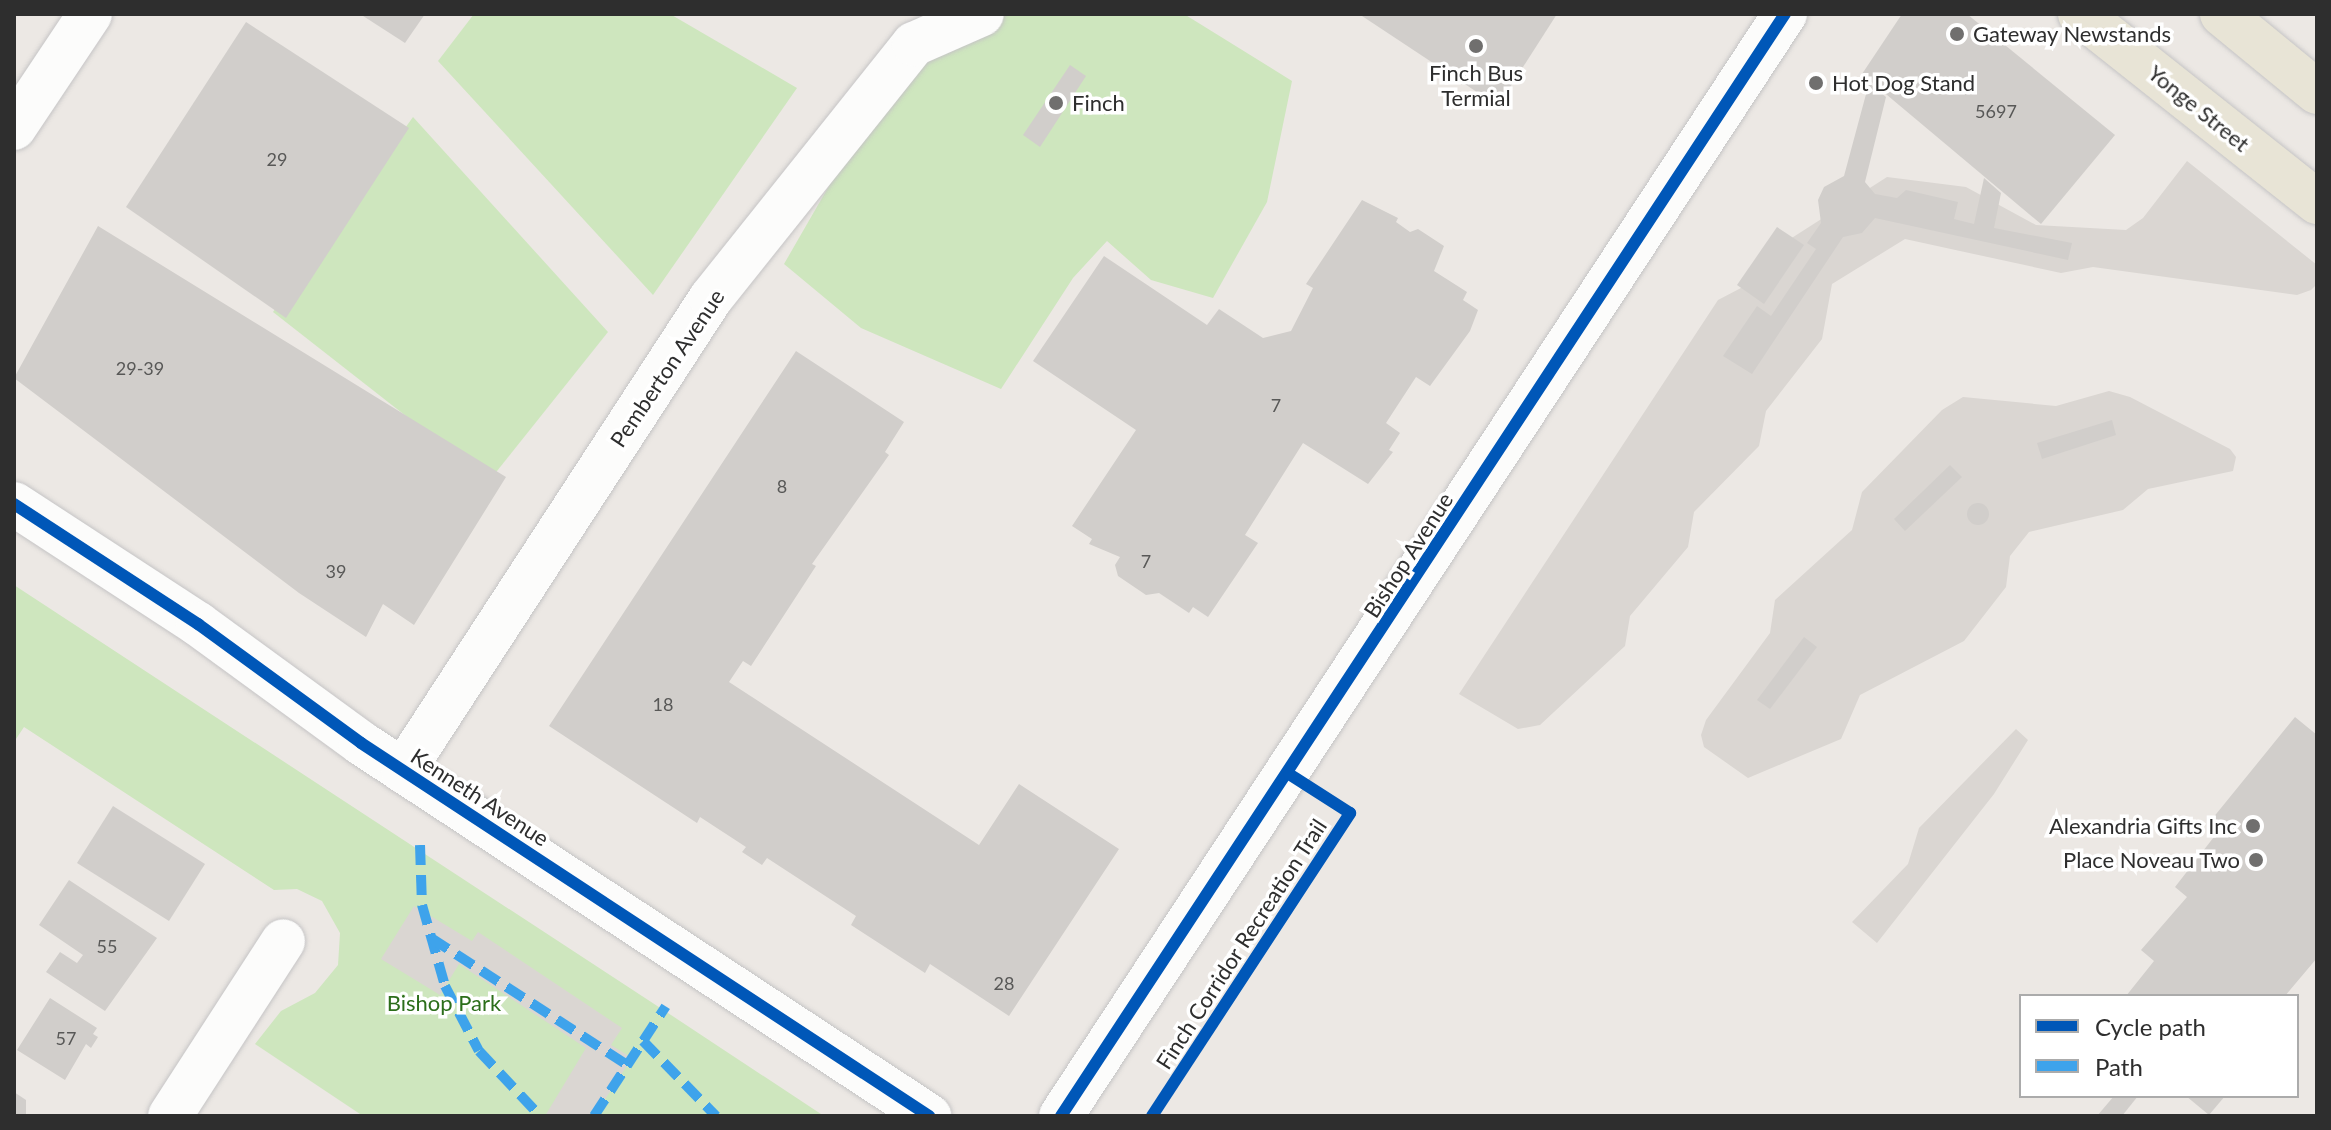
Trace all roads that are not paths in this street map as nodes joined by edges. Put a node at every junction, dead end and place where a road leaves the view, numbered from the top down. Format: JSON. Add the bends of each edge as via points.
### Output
{"nodes":[{"id":1,"x":90,"y":14,"type":"edge"},
{"id":2,"x":982,"y":14,"type":"edge"},
{"id":3,"x":1785,"y":14,"type":"edge"},
{"id":4,"x":2080,"y":14,"type":"edge"},
{"id":5,"x":2222,"y":14,"type":"edge"},
{"id":6,"x":2317,"y":92,"type":"edge"},
{"id":7,"x":14,"y":128,"type":"edge"},
{"id":8,"x":2317,"y":202,"type":"edge"},
{"id":9,"x":14,"y":504,"type":"edge"},
{"id":10,"x":403,"y":771,"type":"junction"},
{"id":11,"x":283,"y":941,"type":"dead end"},
{"id":12,"x":170,"y":1116,"type":"edge"},
{"id":13,"x":929,"y":1116,"type":"edge"},
{"id":14,"x":1061,"y":1116,"type":"edge"}],
"edges":[{"from":1,"to":7,"type":"street"},
{"from":2,"to":10,"type":"street","name":"Pemberton Avenue","via":[[914,44],[711,298]]},
{"from":3,"to":14,"type":"street","name":"Bishop Avenue"},
{"from":4,"to":8,"type":"main road","name":"Yonge Street"},
{"from":5,"to":6,"type":"main road"},
{"from":9,"to":10,"type":"street","name":"Kenneth Avenue","via":[[198,624]]},
{"from":10,"to":13,"type":"street","name":"Kenneth Avenue"},
{"from":11,"to":12,"type":"street"}]}
